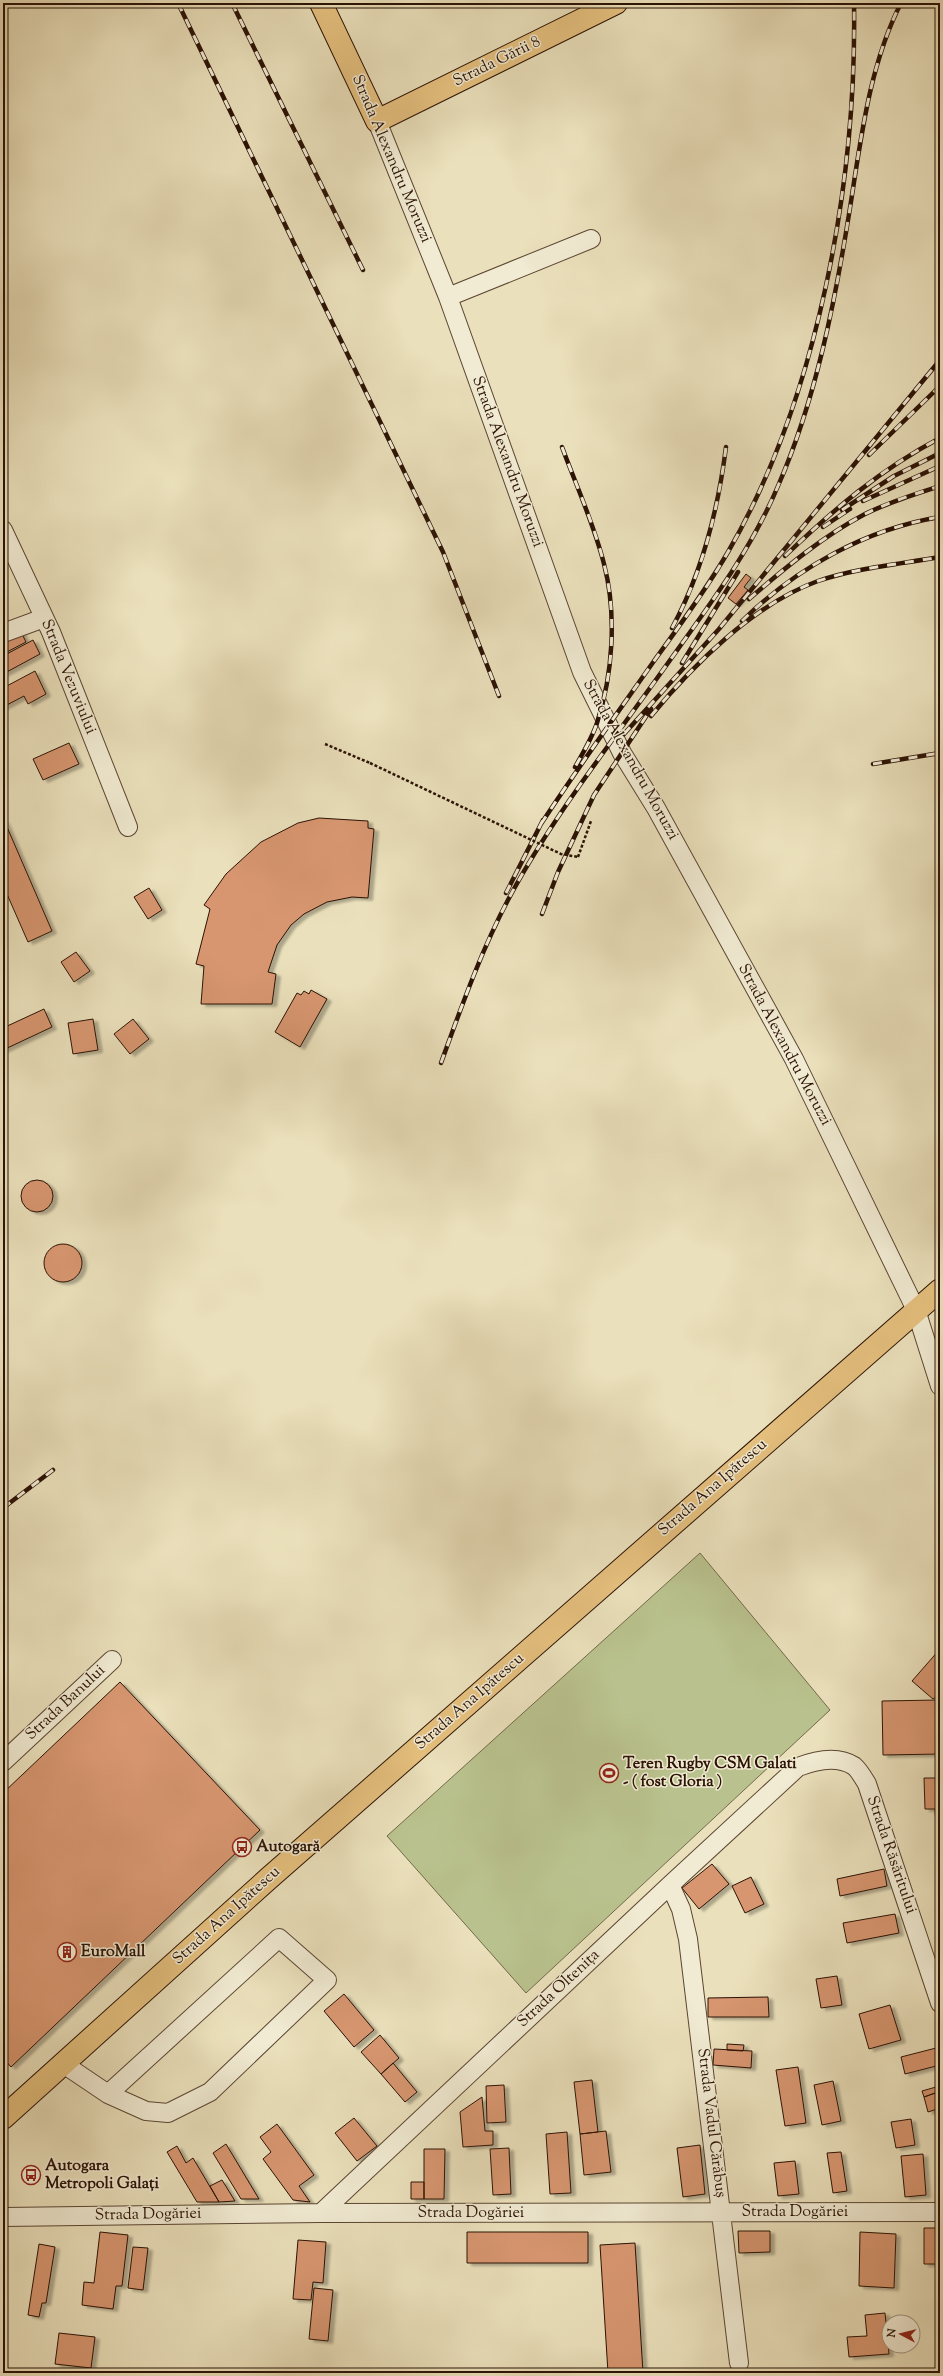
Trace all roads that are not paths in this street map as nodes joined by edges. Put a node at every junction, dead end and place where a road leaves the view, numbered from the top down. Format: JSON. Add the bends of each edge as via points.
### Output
{"nodes":[{"id":1,"x":321,"y":3,"type":"edge"},
{"id":2,"x":616,"y":3,"type":"edge"},
{"id":3,"x":377,"y":121,"type":"junction"},
{"id":4,"x":592,"y":239,"type":"dead end"},
{"id":5,"x":448,"y":297,"type":"junction"},
{"id":6,"x":3,"y":530,"type":"edge"},
{"id":7,"x":44,"y":618,"type":"junction"},
{"id":8,"x":3,"y":633,"type":"edge"},
{"id":9,"x":128,"y":827,"type":"dead end"},
{"id":10,"x":940,"y":1290,"type":"edge"},
{"id":11,"x":916,"y":1310,"type":"junction"},
{"id":12,"x":940,"y":1386,"type":"edge"},
{"id":13,"x":112,"y":1660,"type":"dead end"},
{"id":14,"x":3,"y":1762,"type":"edge"},
{"id":15,"x":798,"y":1767,"type":"joint"},
{"id":16,"x":670,"y":1885,"type":"junction"},
{"id":17,"x":940,"y":2003,"type":"edge"},
{"id":18,"x":62,"y":2063,"type":"junction"},
{"id":19,"x":108,"y":2094,"type":"junction"},
{"id":20,"x":3,"y":2118,"type":"edge"},
{"id":21,"x":722,"y":2212,"type":"junction"},
{"id":22,"x":940,"y":2212,"type":"edge"},
{"id":23,"x":321,"y":2213,"type":"junction"},
{"id":24,"x":3,"y":2217,"type":"edge"},
{"id":25,"x":739,"y":2364,"type":"dead end"}],
"edges":[{"from":1,"to":3,"type":"main road","name":"Strada Alexandru Moruzzi"},
{"from":2,"to":3,"type":"main road","name":"Strada Gării 8"},
{"from":3,"to":5,"type":"street","name":"Strada Alexandru Moruzzi"},
{"from":4,"to":5,"type":"street"},
{"from":5,"to":11,"type":"street","name":"Strada Alexandru Moruzzi","via":[[580,666],[600,711],[794,1059]]},
{"from":6,"to":7,"type":"street","name":"Strada Vezuviului"},
{"from":7,"to":8,"type":"street"},
{"from":7,"to":9,"type":"street","name":"Strada Vezuviului"},
{"from":10,"to":11,"type":"main road","name":"Strada Ana Ipătescu"},
{"from":11,"to":12,"type":"street","name":"Strada Alexandru Moruzzi"},
{"from":11,"to":18,"type":"main road","name":"Strada Ana Ipătescu"},
{"from":13,"to":14,"type":"street","name":"Strada Banului"},
{"from":15,"to":16,"type":"street","name":"Strada Oltenița"},
{"from":15,"to":17,"type":"street","name":"Strada Răsăritului","via":[[834,1759],[855,1766],[867,1784]]},
{"from":16,"to":21,"type":"street","name":"Strada Vadul Cărăbuș","via":[[681,1909],[688,1939]]},
{"from":16,"to":23,"type":"street","name":"Strada Oltenița"},
{"from":18,"to":19,"type":"street"},
{"from":18,"to":20,"type":"main road","name":"Strada Ana Ipătescu"},
{"from":19,"to":19,"type":"street","via":[[146,2111],[168,2113],[196,2101],[210,2092],[327,1980],[279,1938]]},
{"from":21,"to":22,"type":"street","name":"Strada Dogăriei"},
{"from":21,"to":23,"type":"street","name":"Strada Dogăriei"},
{"from":21,"to":25,"type":"street","name":"Strada Vadul Cărăbuș"},
{"from":23,"to":24,"type":"street","name":"Strada Dogăriei"}]}
